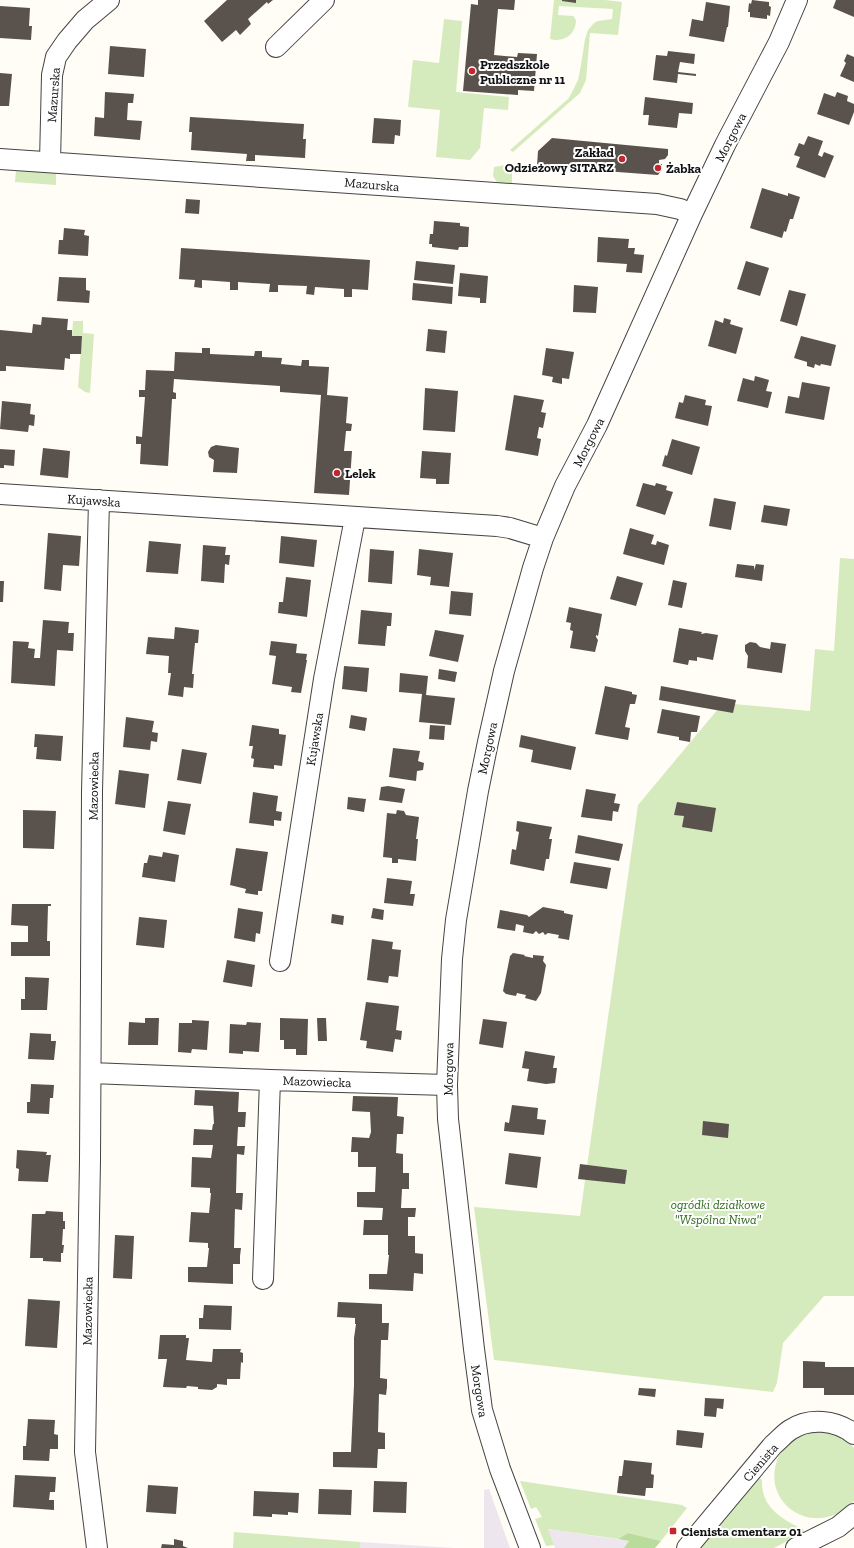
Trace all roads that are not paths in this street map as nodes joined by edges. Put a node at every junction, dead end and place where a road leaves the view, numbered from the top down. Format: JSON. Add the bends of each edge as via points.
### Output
{"nodes":[{"id":1,"x":108,"y":0,"type":"edge"},
{"id":2,"x":324,"y":0,"type":"edge"},
{"id":3,"x":797,"y":0,"type":"edge"},
{"id":4,"x":276,"y":47,"type":"dead end"},
{"id":5,"x":0,"y":159,"type":"edge"},
{"id":6,"x":50,"y":162,"type":"junction"},
{"id":7,"x":692,"y":214,"type":"junction"},
{"id":8,"x":0,"y":494,"type":"edge"},
{"id":9,"x":99,"y":500,"type":"junction"},
{"id":10,"x":355,"y":518,"type":"junction"},
{"id":11,"x":543,"y":538,"type":"junction"},
{"id":12,"x":280,"y":961,"type":"dead end"},
{"id":13,"x":91,"y":1073,"type":"junction"},
{"id":14,"x":270,"y":1080,"type":"junction"},
{"id":15,"x":447,"y":1085,"type":"junction"},
{"id":16,"x":263,"y":1279,"type":"dead end"},
{"id":17,"x":854,"y":1434,"type":"edge"},
{"id":18,"x":854,"y":1514,"type":"edge"},
{"id":19,"x":97,"y":1548,"type":"edge"},
{"id":20,"x":530,"y":1548,"type":"edge"},
{"id":21,"x":687,"y":1548,"type":"edge"},
{"id":22,"x":796,"y":1548,"type":"edge"}],
"edges":[{"from":1,"to":6,"type":"street","name":"Mazurska","via":[[85,20],[56,57],[52,75]]},
{"from":2,"to":4,"type":"street"},
{"from":3,"to":7,"type":"street","name":"Morgowa","via":[[779,42]]},
{"from":5,"to":6,"type":"street","name":"Mazurska"},
{"from":6,"to":7,"type":"street","name":"Mazurska","via":[[657,204]]},
{"from":7,"to":11,"type":"street","name":"Morgowa","via":[[621,375],[565,486]]},
{"from":8,"to":9,"type":"street","name":"Kujawska"},
{"from":9,"to":10,"type":"street","name":"Kujawska"},
{"from":9,"to":13,"type":"street","name":"Mazowiecka","via":[[92,792]]},
{"from":10,"to":11,"type":"street","name":"Kujawska","via":[[510,528]]},
{"from":10,"to":12,"type":"street","name":"Kujawska","via":[[324,679]]},
{"from":11,"to":15,"type":"street","name":"Morgowa","via":[[504,672],[478,791],[456,920]]},
{"from":13,"to":14,"type":"street","name":"Mazowiecka"},
{"from":13,"to":19,"type":"street","name":"Mazowiecka","via":[[85,1452]]},
{"from":14,"to":15,"type":"street","name":"Mazowiecka"},
{"from":14,"to":16,"type":"street"},
{"from":15,"to":20,"type":"street","name":"Morgowa","via":[[451,1156],[482,1410],[500,1469]]},
{"from":17,"to":21,"type":"street","name":"Cienista","via":[[839,1425],[820,1422],[810,1422],[789,1430],[773,1445]]},
{"from":18,"to":22,"type":"street","via":[[838,1527]]}]}
